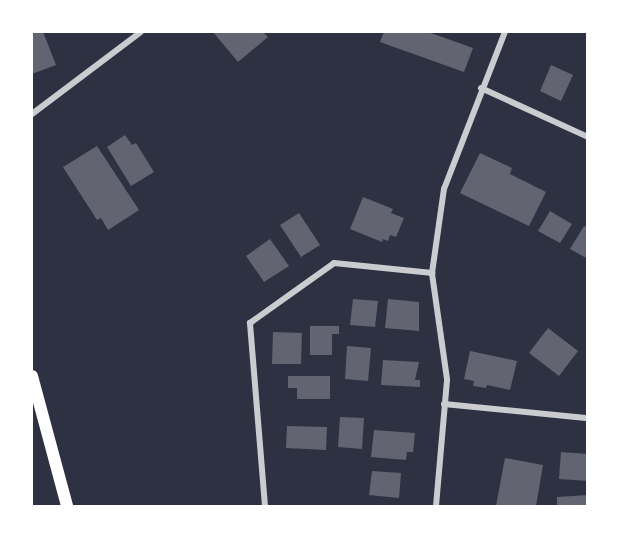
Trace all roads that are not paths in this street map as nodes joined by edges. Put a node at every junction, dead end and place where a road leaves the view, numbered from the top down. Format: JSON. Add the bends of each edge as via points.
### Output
{"nodes":[{"id":1,"x":141,"y":32,"type":"edge"},
{"id":2,"x":505,"y":32,"type":"edge"},
{"id":3,"x":482,"y":88,"type":"junction"},
{"id":4,"x":32,"y":114,"type":"edge"},
{"id":5,"x":588,"y":137,"type":"edge"},
{"id":6,"x":432,"y":273,"type":"junction"},
{"id":7,"x":32,"y":376,"type":"edge"},
{"id":8,"x":444,"y":404,"type":"junction"},
{"id":9,"x":588,"y":418,"type":"edge"},
{"id":10,"x":67,"y":507,"type":"edge"},
{"id":11,"x":265,"y":507,"type":"edge"},
{"id":12,"x":436,"y":507,"type":"edge"}],
"edges":[{"from":1,"to":4,"type":"street"},
{"from":2,"to":3,"type":"street"},
{"from":3,"to":5,"type":"street"},
{"from":3,"to":6,"type":"street","via":[[444,189]]},
{"from":6,"to":8,"type":"street","via":[[447,379]]},
{"from":6,"to":11,"type":"street","via":[[334,263],[250,323]]},
{"from":7,"to":10,"type":"main road"},
{"from":8,"to":9,"type":"street"},
{"from":8,"to":12,"type":"street"}]}
